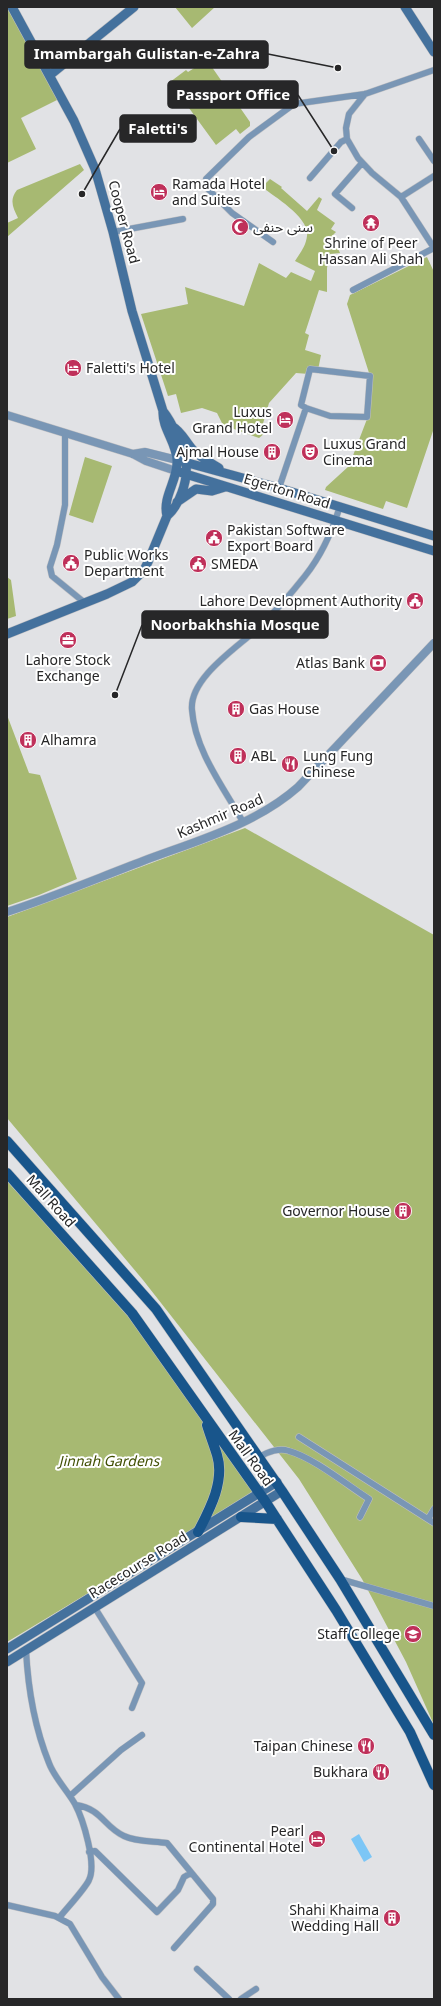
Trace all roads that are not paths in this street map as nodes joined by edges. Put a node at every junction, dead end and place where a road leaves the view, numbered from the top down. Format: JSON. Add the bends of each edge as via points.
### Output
{"nodes":[{"id":1,"x":134,"y":7,"type":"edge"},
{"id":2,"x":405,"y":7,"type":"edge"},
{"id":3,"x":412,"y":7,"type":"edge"},
{"id":4,"x":10,"y":8,"type":"edge"},
{"id":5,"x":434,"y":40,"type":"edge"},
{"id":6,"x":434,"y":52,"type":"edge"},
{"id":7,"x":434,"y":70,"type":"edge"},
{"id":8,"x":50,"y":75,"type":"junction"},
{"id":9,"x":365,"y":94,"type":"junction"},
{"id":10,"x":347,"y":139,"type":"junction"},
{"id":11,"x":419,"y":139,"type":"dead end"},
{"id":12,"x":434,"y":161,"type":"edge"},
{"id":13,"x":362,"y":163,"type":"junction"},
{"id":14,"x":434,"y":176,"type":"edge"},
{"id":15,"x":310,"y":178,"type":"dead end"},
{"id":16,"x":401,"y":197,"type":"junction"},
{"id":17,"x":352,"y":208,"type":"dead end"},
{"id":18,"x":183,"y":219,"type":"dead end"},
{"id":19,"x":113,"y":232,"type":"junction"},
{"id":20,"x":273,"y":242,"type":"dead end"},
{"id":21,"x":434,"y":248,"type":"edge"},
{"id":22,"x":353,"y":290,"type":"dead end"},
{"id":23,"x":306,"y":408,"type":"junction"},
{"id":24,"x":163,"y":411,"type":"junction"},
{"id":25,"x":7,"y":415,"type":"edge"},
{"id":26,"x":172,"y":426,"type":"junction"},
{"id":27,"x":65,"y":433,"type":"junction"},
{"id":28,"x":133,"y":454,"type":"junction"},
{"id":29,"x":182,"y":461,"type":"junction"},
{"id":30,"x":176,"y":471,"type":"junction"},
{"id":31,"x":226,"y":473,"type":"junction"},
{"id":32,"x":186,"y":474,"type":"junction"},
{"id":33,"x":225,"y":487,"type":"junction"},
{"id":34,"x":279,"y":488,"type":"junction"},
{"id":35,"x":177,"y":502,"type":"junction"},
{"id":36,"x":340,"y":506,"type":"junction"},
{"id":37,"x":167,"y":516,"type":"junction"},
{"id":38,"x":336,"y":520,"type":"junction"},
{"id":39,"x":434,"y":536,"type":"edge"},
{"id":40,"x":434,"y":550,"type":"edge"},
{"id":41,"x":85,"y":602,"type":"junction"},
{"id":42,"x":7,"y":634,"type":"edge"},
{"id":43,"x":434,"y":643,"type":"edge"},
{"id":44,"x":243,"y":822,"type":"junction"},
{"id":45,"x":7,"y":912,"type":"edge"},
{"id":46,"x":7,"y":1141,"type":"edge"},
{"id":47,"x":7,"y":1173,"type":"edge"},
{"id":48,"x":205,"y":1418,"type":"junction"},
{"id":49,"x":298,"y":1437,"type":"dead end"},
{"id":50,"x":260,"y":1457,"type":"junction"},
{"id":51,"x":280,"y":1486,"type":"junction"},
{"id":52,"x":262,"y":1498,"type":"junction"},
{"id":53,"x":434,"y":1509,"type":"edge"},
{"id":54,"x":241,"y":1517,"type":"junction"},
{"id":55,"x":360,"y":1517,"type":"dead end"},
{"id":56,"x":277,"y":1519,"type":"junction"},
{"id":57,"x":428,"y":1519,"type":"junction"},
{"id":58,"x":434,"y":1524,"type":"edge"},
{"id":59,"x":198,"y":1532,"type":"junction"},
{"id":60,"x":340,"y":1579,"type":"junction"},
{"id":61,"x":434,"y":1606,"type":"edge"},
{"id":62,"x":95,"y":1608,"type":"junction"},
{"id":63,"x":7,"y":1649,"type":"edge"},
{"id":64,"x":26,"y":1650,"type":"junction"},
{"id":65,"x":7,"y":1662,"type":"edge"},
{"id":66,"x":132,"y":1708,"type":"dead end"},
{"id":67,"x":142,"y":1735,"type":"dead end"},
{"id":68,"x":434,"y":1735,"type":"edge"},
{"id":69,"x":434,"y":1785,"type":"edge"},
{"id":70,"x":70,"y":1796,"type":"junction"},
{"id":71,"x":76,"y":1806,"type":"junction"},
{"id":72,"x":90,"y":1852,"type":"junction"},
{"id":73,"x":191,"y":1873,"type":"junction"},
{"id":74,"x":7,"y":1905,"type":"edge"},
{"id":75,"x":59,"y":1918,"type":"junction"},
{"id":76,"x":174,"y":1948,"type":"dead end"},
{"id":77,"x":197,"y":1969,"type":"dead end"},
{"id":78,"x":256,"y":1989,"type":"dead end"},
{"id":79,"x":118,"y":1999,"type":"edge"},
{"id":80,"x":230,"y":1999,"type":"edge"},
{"id":81,"x":241,"y":1999,"type":"edge"}],
"edges":[{"from":1,"to":8,"type":"main road"},
{"from":2,"to":6,"type":"main road"},
{"from":3,"to":5,"type":"main road"},
{"from":4,"to":8,"type":"main road","name":"Cooper Road"},
{"from":7,"to":9,"type":"street"},
{"from":8,"to":19,"type":"main road","name":"Cooper Road","via":[[88,150]]},
{"from":9,"to":10,"type":"street","via":[[349,114]]},
{"from":9,"to":20,"type":"street","via":[[294,104],[249,137],[206,179],[207,188],[232,213]]},
{"from":10,"to":13,"type":"street"},
{"from":10,"to":15,"type":"street","via":[[341,142]]},
{"from":11,"to":12,"type":"street"},
{"from":13,"to":16,"type":"street"},
{"from":13,"to":17,"type":"street","via":[[335,194]]},
{"from":14,"to":16,"type":"street"},
{"from":16,"to":21,"type":"street"},
{"from":18,"to":19,"type":"street"},
{"from":19,"to":24,"type":"main road","name":"Cooper Road","via":[[132,311]]},
{"from":21,"to":22,"type":"street"},
{"from":23,"to":23,"type":"street","via":[[301,405],[310,369],[370,376],[367,417],[330,416]]},
{"from":23,"to":34,"type":"street"},
{"from":24,"to":26,"type":"main road","name":"Cooper Road"},
{"from":24,"to":29,"type":"main road","name":"Cooper Road","via":[[162,420]]},
{"from":25,"to":27,"type":"street","name":"Egerton Road"},
{"from":26,"to":29,"type":"main road","name":"Cooper Road"},
{"from":26,"to":31,"type":"main road","via":[[181,432],[198,454]]},
{"from":27,"to":28,"type":"street","name":"Egerton Road"},
{"from":27,"to":41,"type":"street","via":[[65,505],[50,567],[52,576]]},
{"from":28,"to":29,"type":"street","name":"Egerton Road","via":[[145,452]]},
{"from":28,"to":30,"type":"street","name":"Egerton Road"},
{"from":29,"to":30,"type":"main road"},
{"from":29,"to":31,"type":"main road","name":"Egerton Road"},
{"from":29,"to":32,"type":"main road"},
{"from":30,"to":32,"type":"main road","name":"Egerton Road"},
{"from":30,"to":37,"type":"main road","via":[[165,507]]},
{"from":31,"to":34,"type":"main road","name":"Egerton Road"},
{"from":32,"to":33,"type":"main road","name":"Egerton Road"},
{"from":32,"to":35,"type":"main road"},
{"from":33,"to":35,"type":"main road","via":[[212,491],[196,489]]},
{"from":33,"to":38,"type":"main road","name":"Egerton Road"},
{"from":34,"to":36,"type":"main road","name":"Egerton Road"},
{"from":35,"to":37,"type":"main road"},
{"from":36,"to":38,"type":"street"},
{"from":36,"to":39,"type":"main road","name":"Egerton Road"},
{"from":37,"to":41,"type":"main road","via":[[144,570],[126,586]]},
{"from":38,"to":40,"type":"main road","name":"Egerton Road"},
{"from":38,"to":44,"type":"street","via":[[331,534],[305,576],[257,629],[215,666],[198,687],[193,701],[193,721],[205,754]]},
{"from":41,"to":42,"type":"main road"},
{"from":43,"to":44,"type":"street","name":"Kashmir Road","via":[[298,787],[265,812]]},
{"from":44,"to":45,"type":"street","name":"Kashmir Road"},
{"from":46,"to":50,"type":"main road","name":"Mall Road","via":[[156,1309]]},
{"from":47,"to":48,"type":"main road","name":"Mall Road","via":[[132,1313]]},
{"from":48,"to":52,"type":"main road","name":"Mall Road"},
{"from":48,"to":59,"type":"main road","via":[[218,1456],[218,1472],[216,1494]]},
{"from":49,"to":57,"type":"street"},
{"from":50,"to":51,"type":"main road","name":"Mall Road"},
{"from":50,"to":55,"type":"street","via":[[267,1452],[288,1450],[309,1460],[369,1500]]},
{"from":51,"to":52,"type":"main road","name":"Racecourse Road"},
{"from":51,"to":60,"type":"main road","name":"Mall Road"},
{"from":52,"to":54,"type":"main road","name":"Racecourse Road"},
{"from":52,"to":56,"type":"main road","name":"Mall Road"},
{"from":52,"to":59,"type":"main road","name":"Racecourse Road"},
{"from":53,"to":57,"type":"street"},
{"from":54,"to":56,"type":"main road"},
{"from":54,"to":62,"type":"main road","name":"Racecourse Road"},
{"from":56,"to":69,"type":"main road","name":"Mall Road","via":[[410,1732]]},
{"from":57,"to":58,"type":"street"},
{"from":59,"to":63,"type":"main road","name":"Racecourse Road"},
{"from":60,"to":61,"type":"street"},
{"from":60,"to":68,"type":"main road","name":"Mall Road"},
{"from":62,"to":64,"type":"main road","name":"Racecourse Road"},
{"from":62,"to":66,"type":"street","via":[[142,1683]]},
{"from":64,"to":65,"type":"main road","name":"Racecourse Road"},
{"from":64,"to":70,"type":"street","via":[[35,1720],[49,1764]]},
{"from":67,"to":70,"type":"street","via":[[121,1750]]},
{"from":70,"to":71,"type":"street"},
{"from":71,"to":72,"type":"street"},
{"from":71,"to":73,"type":"street","via":[[86,1807],[101,1816],[112,1829],[125,1837],[167,1843]]},
{"from":72,"to":73,"type":"street","via":[[94,1850],[157,1912],[178,1890],[184,1877]]},
{"from":72,"to":75,"type":"street","via":[[90,1880]]},
{"from":73,"to":76,"type":"street","via":[[214,1902]]},
{"from":74,"to":75,"type":"street"},
{"from":75,"to":79,"type":"street","via":[[70,1924],[102,1978]]},
{"from":77,"to":80,"type":"street"},
{"from":78,"to":81,"type":"street"}]}
